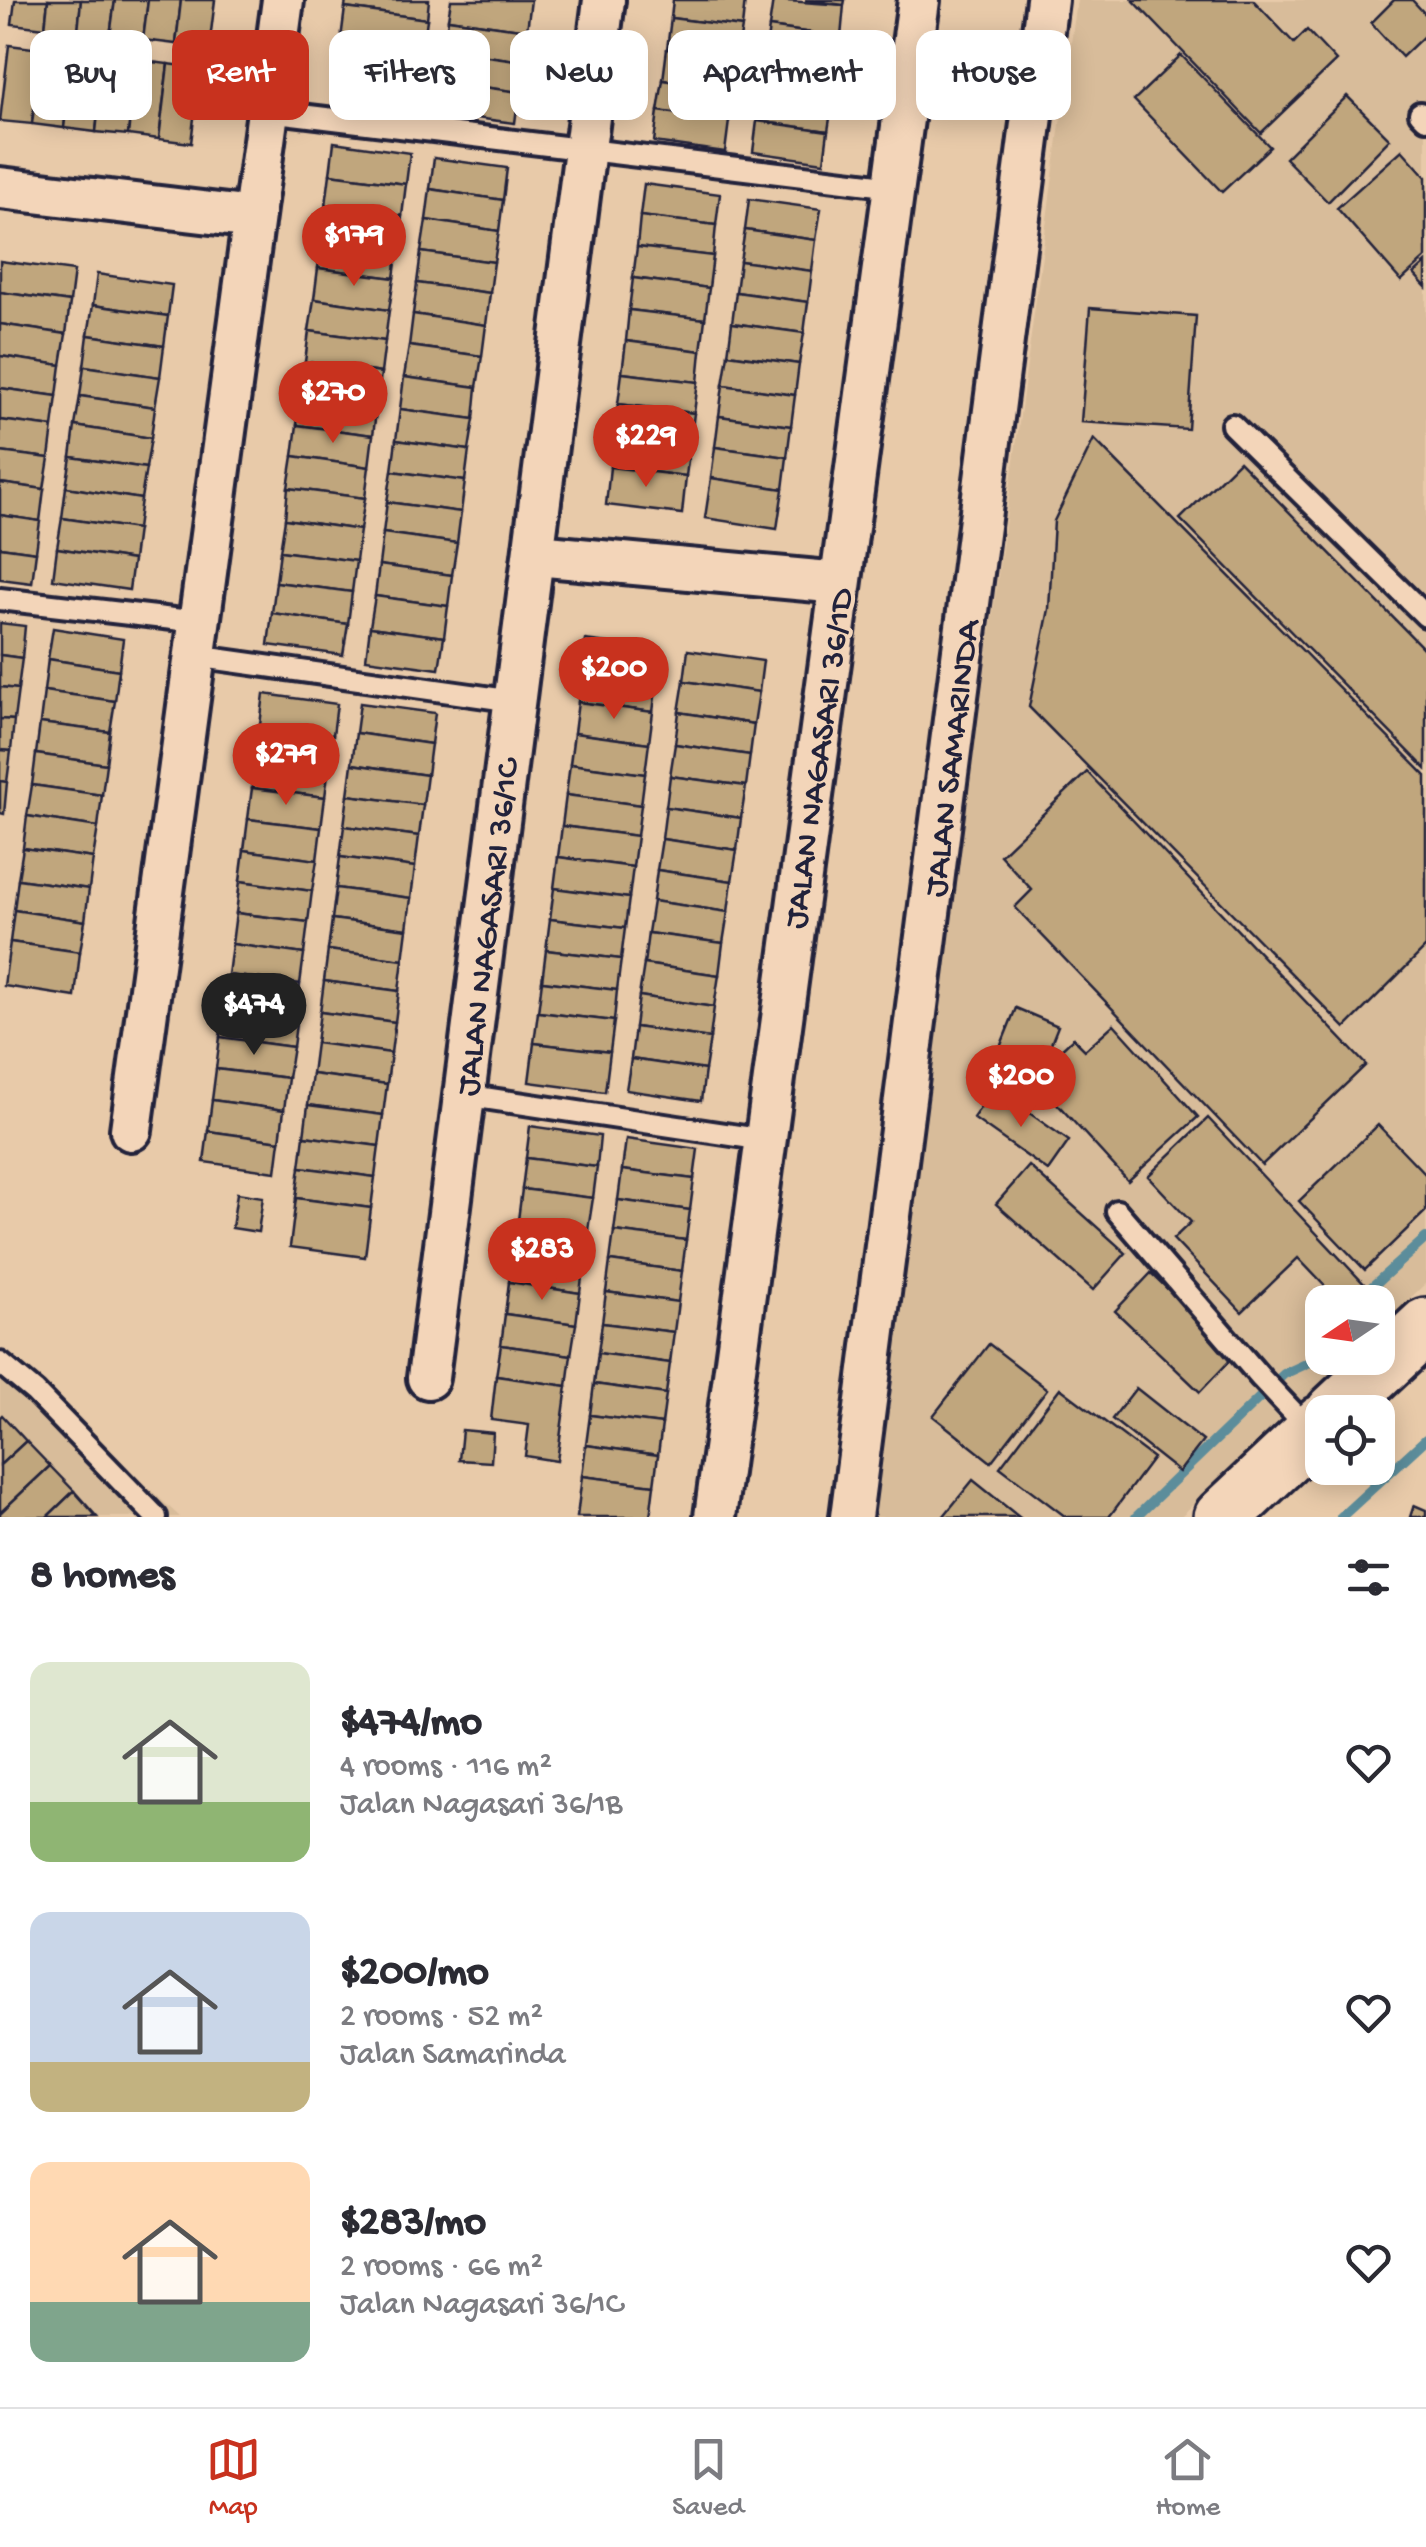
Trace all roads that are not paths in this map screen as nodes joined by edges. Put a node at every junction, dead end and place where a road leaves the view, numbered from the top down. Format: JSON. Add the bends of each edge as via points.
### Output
{"nodes":[{"id":1,"x":282,"y":0,"type":"edge"},
{"id":2,"x":604,"y":0,"type":"edge"},
{"id":3,"x":919,"y":0,"type":"edge"},
{"id":4,"x":1047,"y":0,"type":"edge"},
{"id":5,"x":278,"y":30,"type":"edge"},
{"id":6,"x":309,"y":116,"type":"edge"},
{"id":7,"x":267,"y":120,"type":"edge"},
{"id":8,"x":585,"y":149,"type":"junction"},
{"id":9,"x":894,"y":186,"type":"junction"},
{"id":10,"x":0,"y":188,"type":"edge"},
{"id":11,"x":253,"y":218,"type":"junction"},
{"id":12,"x":1232,"y":425,"type":"dead end"},
{"id":13,"x":536,"y":555,"type":"junction"},
{"id":14,"x":840,"y":583,"type":"junction"},
{"id":15,"x":0,"y":600,"type":"edge"},
{"id":16,"x":1426,"y":616,"type":"edge"},
{"id":17,"x":197,"y":639,"type":"junction"},
{"id":18,"x":514,"y":700,"type":"junction"},
{"id":19,"x":464,"y":1095,"type":"junction"},
{"id":20,"x":131,"y":1130,"type":"dead end"},
{"id":21,"x":765,"y":1140,"type":"junction"},
{"id":22,"x":1117,"y":1211,"type":"dead end"},
{"id":23,"x":1426,"y":1326,"type":"edge"},
{"id":24,"x":0,"y":1363,"type":"edge"},
{"id":25,"x":428,"y":1378,"type":"dead end"},
{"id":26,"x":1353,"y":1395,"type":"edge"},
{"id":27,"x":1305,"y":1411,"type":"edge"},
{"id":28,"x":1305,"y":1440,"type":"edge"},
{"id":29,"x":156,"y":1517,"type":"edge"},
{"id":30,"x":714,"y":1517,"type":"edge"},
{"id":31,"x":851,"y":1517,"type":"edge"},
{"id":32,"x":1222,"y":1517,"type":"edge"}],
"edges":[{"from":1,"to":5,"type":"street"},
{"from":2,"to":8,"type":"street","name":"JALAN NAGASARI 36/1C"},
{"from":3,"to":9,"type":"street","name":"JALAN NAGASARI 36/1D"},
{"from":4,"to":31,"type":"street","name":"JALAN SAMARINDA"},
{"from":6,"to":8,"type":"lane"},
{"from":7,"to":11,"type":"street"},
{"from":8,"to":9,"type":"lane"},
{"from":8,"to":13,"type":"street","name":"JALAN NAGASARI 36/1C"},
{"from":9,"to":14,"type":"street","name":"JALAN NAGASARI 36/1D"},
{"from":10,"to":11,"type":"street"},
{"from":11,"to":17,"type":"street"},
{"from":12,"to":16,"type":"lane"},
{"from":13,"to":14,"type":"street"},
{"from":13,"to":18,"type":"street","name":"JALAN NAGASARI 36/1C"},
{"from":14,"to":21,"type":"street","name":"JALAN NAGASARI 36/1D"},
{"from":15,"to":17,"type":"lane"},
{"from":17,"to":18,"type":"lane"},
{"from":17,"to":20,"type":"street"},
{"from":18,"to":19,"type":"street","name":"JALAN NAGASARI 36/1C"},
{"from":19,"to":21,"type":"lane"},
{"from":19,"to":25,"type":"street","name":"JALAN NAGASARI 36/1C"},
{"from":21,"to":30,"type":"street","name":"JALAN NAGASARI 36/1D"},
{"from":22,"to":27,"type":"lane","via":[[1266,1385]]},
{"from":23,"to":26,"type":"main road"},
{"from":24,"to":29,"type":"lane"},
{"from":28,"to":32,"type":"main road"}]}
